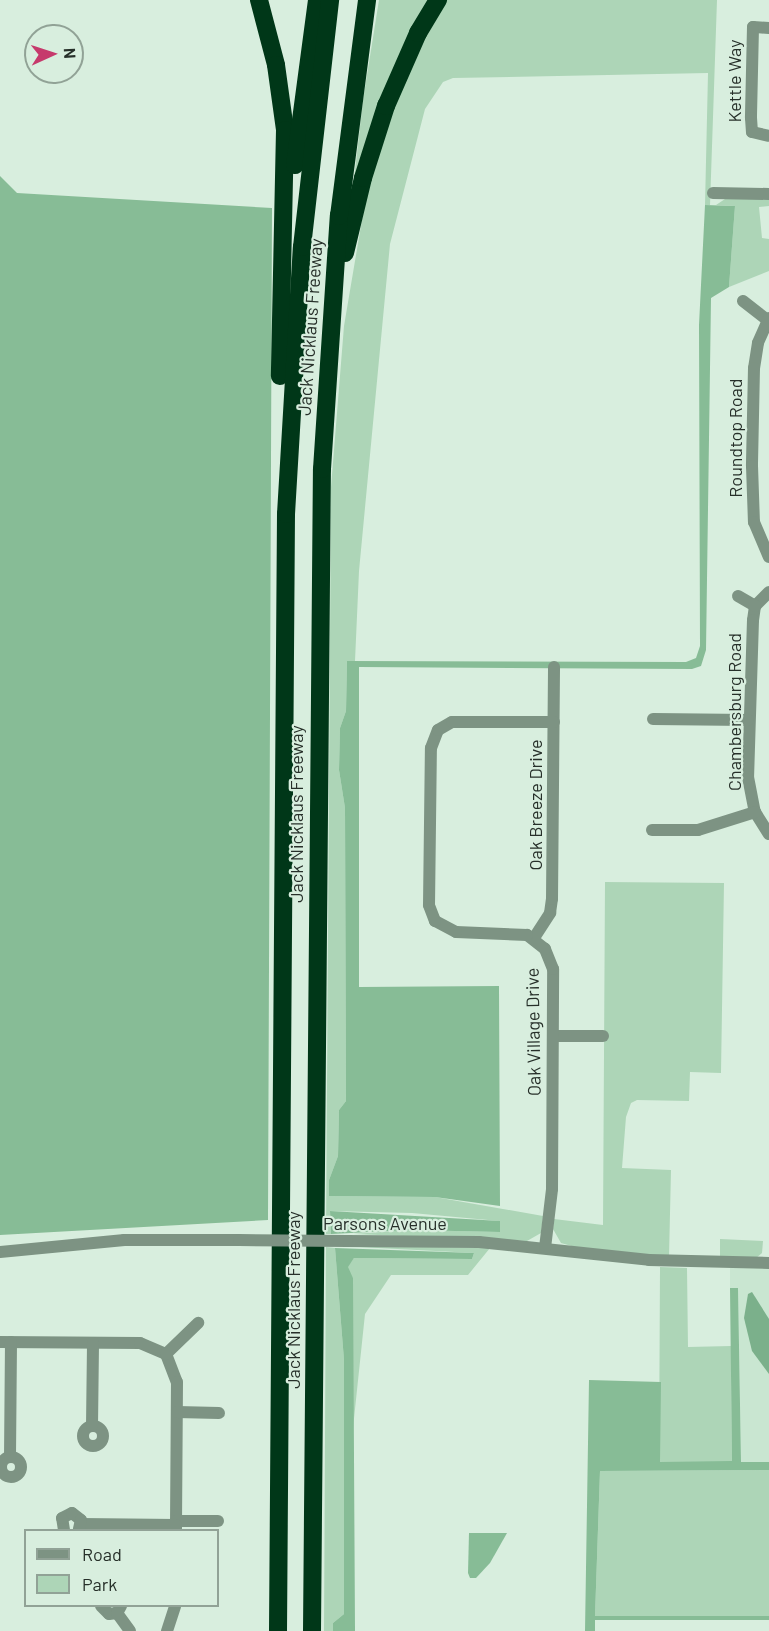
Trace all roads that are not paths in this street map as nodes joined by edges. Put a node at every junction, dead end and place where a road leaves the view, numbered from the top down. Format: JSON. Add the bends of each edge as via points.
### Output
{"nodes":[{"id":1,"x":259,"y":0,"type":"edge"},
{"id":2,"x":317,"y":0,"type":"edge"},
{"id":3,"x":330,"y":0,"type":"edge"},
{"id":4,"x":367,"y":0,"type":"edge"},
{"id":5,"x":438,"y":0,"type":"edge"},
{"id":6,"x":769,"y":28,"type":"edge"},
{"id":7,"x":769,"y":136,"type":"edge"},
{"id":8,"x":713,"y":194,"type":"dead end"},
{"id":9,"x":769,"y":194,"type":"edge"},
{"id":10,"x":743,"y":301,"type":"dead end"},
{"id":11,"x":768,"y":319,"type":"edge"},
{"id":12,"x":282,"y":337,"type":"junction"},
{"id":13,"x":328,"y":353,"type":"junction"},
{"id":14,"x":769,"y":557,"type":"edge"},
{"id":15,"x":769,"y":592,"type":"edge"},
{"id":16,"x":738,"y":596,"type":"dead end"},
{"id":17,"x":755,"y":606,"type":"junction"},
{"id":18,"x":284,"y":618,"type":"junction"},
{"id":19,"x":554,"y":667,"type":"dead end"},
{"id":20,"x":653,"y":719,"type":"dead end"},
{"id":21,"x":748,"y":720,"type":"junction"},
{"id":22,"x":554,"y":722,"type":"junction"},
{"id":23,"x":755,"y":812,"type":"junction"},
{"id":24,"x":652,"y":830,"type":"dead end"},
{"id":25,"x":769,"y":834,"type":"edge"},
{"id":26,"x":534,"y":938,"type":"junction"},
{"id":27,"x":553,"y":1036,"type":"junction"},
{"id":28,"x":603,"y":1036,"type":"dead end"},
{"id":29,"x":545,"y":1248,"type":"junction"},
{"id":30,"x":0,"y":1252,"type":"edge"},
{"id":31,"x":769,"y":1263,"type":"edge"},
{"id":32,"x":198,"y":1323,"type":"dead end"},
{"id":33,"x":5,"y":1342,"type":"edge"},
{"id":34,"x":93,"y":1342,"type":"junction"},
{"id":35,"x":166,"y":1354,"type":"junction"},
{"id":36,"x":177,"y":1412,"type":"junction"},
{"id":37,"x":219,"y":1413,"type":"dead end"},
{"id":38,"x":92,"y":1426,"type":"dead end"},
{"id":39,"x":10,"y":1457,"type":"dead end"},
{"id":40,"x":218,"y":1521,"type":"dead end"},
{"id":41,"x":176,"y":1526,"type":"edge"},
{"id":42,"x":80,"y":1527,"type":"edge"},
{"id":43,"x":64,"y":1529,"type":"edge"},
{"id":44,"x":102,"y":1607,"type":"edge"},
{"id":45,"x":175,"y":1607,"type":"edge"},
{"id":46,"x":119,"y":1609,"type":"edge"},
{"id":47,"x":170,"y":1630,"type":"edge"},
{"id":48,"x":130,"y":1631,"type":"edge"},
{"id":49,"x":278,"y":1631,"type":"edge"},
{"id":50,"x":312,"y":1631,"type":"edge"}],
"edges":[{"from":1,"to":12,"type":"highway","via":[[276,65],[285,130]]},
{"from":2,"to":12,"type":"highway","via":[[291,196]]},
{"from":3,"to":18,"type":"highway","name":"Jack Nicklaus Freeway","via":[[295,338]]},
{"from":4,"to":13,"type":"highway","name":"Jack Nicklaus Freeway","via":[[339,216]]},
{"from":5,"to":13,"type":"highway","via":[[401,70],[372,146],[347,243]]},
{"from":6,"to":7,"type":"street","name":"Kettle Way","via":[[753,27],[751,118],[754,134]]},
{"from":8,"to":9,"type":"street"},
{"from":10,"to":11,"type":"street"},
{"from":11,"to":14,"type":"street","name":"Roundtop Road","via":[[754,368],[752,466],[754,522]]},
{"from":12,"to":18,"type":"highway","via":[[278,443]]},
{"from":13,"to":50,"type":"highway","name":"Jack Nicklaus Freeway","via":[[318,644]]},
{"from":15,"to":17,"type":"street"},
{"from":16,"to":17,"type":"street"},
{"from":17,"to":21,"type":"street","name":"Chambersburg Road"},
{"from":18,"to":49,"type":"highway","name":"Jack Nicklaus Freeway"},
{"from":19,"to":22,"type":"street","name":"Oak Breeze Drive"},
{"from":20,"to":21,"type":"street"},
{"from":21,"to":23,"type":"street","name":"Chambersburg Road","via":[[748,777]]},
{"from":22,"to":26,"type":"street","name":"Oak Breeze Drive","via":[[552,899],[550,912]]},
{"from":22,"to":26,"type":"street","via":[[458,721],[438,730],[431,748],[431,914],[438,925],[456,932],[519,933]]},
{"from":23,"to":24,"type":"street","via":[[698,830]]},
{"from":23,"to":25,"type":"street","name":"Chambersburg Road"},
{"from":26,"to":27,"type":"street","name":"Oak Village Drive","via":[[548,955],[553,969]]},
{"from":27,"to":28,"type":"street"},
{"from":27,"to":29,"type":"street","name":"Oak Village Drive","via":[[552,1189]]},
{"from":29,"to":30,"type":"street","name":"Parsons Avenue","bridge":true,"via":[[479,1242],[97,1241]]},
{"from":29,"to":31,"type":"street","name":"Parsons Avenue","via":[[659,1261]]},
{"from":32,"to":35,"type":"street"},
{"from":33,"to":34,"type":"street"},
{"from":33,"to":39,"type":"street"},
{"from":34,"to":35,"type":"street","via":[[147,1344]]},
{"from":34,"to":38,"type":"street"},
{"from":35,"to":36,"type":"street","via":[[176,1374]]},
{"from":36,"to":37,"type":"street"},
{"from":36,"to":41,"type":"street"},
{"from":40,"to":41,"type":"street"},
{"from":41,"to":42,"type":"street"},
{"from":42,"to":43,"type":"street","via":[[76,1515],[68,1514],[61,1522]]},
{"from":44,"to":46,"type":"street","via":[[106,1613]]},
{"from":45,"to":47,"type":"street"},
{"from":46,"to":48,"type":"street"}]}
